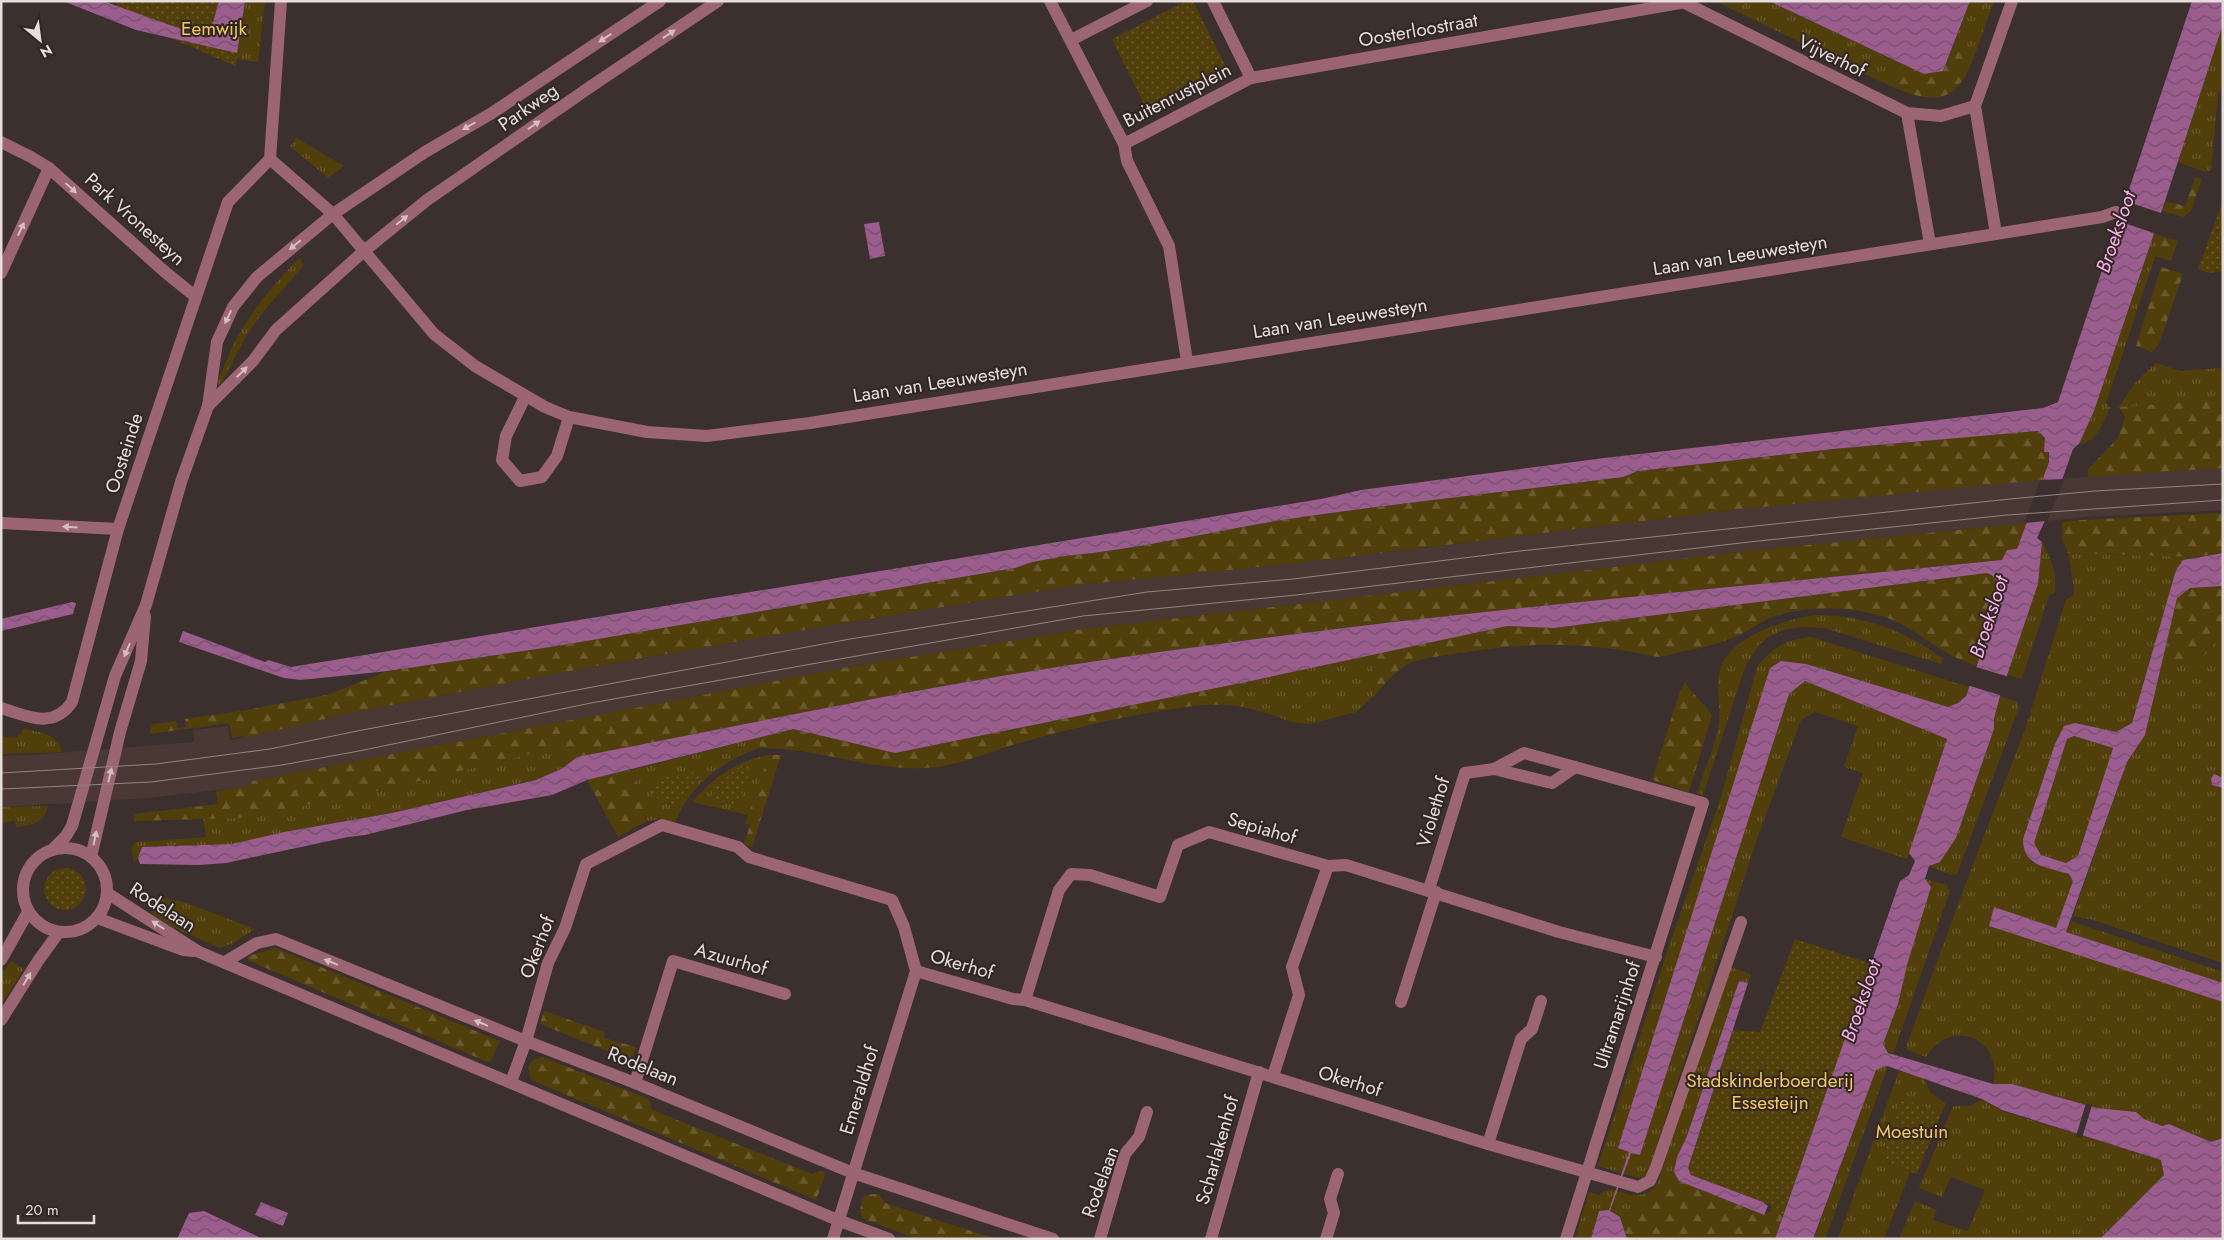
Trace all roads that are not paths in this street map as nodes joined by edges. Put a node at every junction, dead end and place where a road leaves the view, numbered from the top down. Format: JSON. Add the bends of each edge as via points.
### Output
{"nodes":[{"id":1,"x":281,"y":1,"type":"edge"},
{"id":2,"x":660,"y":1,"type":"edge"},
{"id":3,"x":718,"y":1,"type":"edge"},
{"id":4,"x":1050,"y":1,"type":"edge"},
{"id":5,"x":1147,"y":1,"type":"edge"},
{"id":6,"x":1213,"y":1,"type":"edge"},
{"id":7,"x":2012,"y":1,"type":"edge"},
{"id":8,"x":1680,"y":2,"type":"edge"},
{"id":9,"x":1071,"y":40,"type":"junction"},
{"id":10,"x":1251,"y":78,"type":"junction"},
{"id":11,"x":1975,"y":106,"type":"junction"},
{"id":12,"x":1907,"y":113,"type":"junction"},
{"id":13,"x":1,"y":142,"type":"edge"},
{"id":14,"x":1124,"y":144,"type":"junction"},
{"id":15,"x":270,"y":158,"type":"junction"},
{"id":16,"x":49,"y":168,"type":"junction"},
{"id":17,"x":2116,"y":212,"type":"dead end"},
{"id":18,"x":332,"y":214,"type":"junction"},
{"id":19,"x":1996,"y":234,"type":"junction"},
{"id":20,"x":1930,"y":244,"type":"junction"},
{"id":21,"x":364,"y":250,"type":"junction"},
{"id":22,"x":1,"y":273,"type":"edge"},
{"id":23,"x":196,"y":297,"type":"junction"},
{"id":24,"x":1187,"y":361,"type":"junction"},
{"id":25,"x":525,"y":397,"type":"junction"},
{"id":26,"x":208,"y":406,"type":"junction"},
{"id":27,"x":570,"y":417,"type":"junction"},
{"id":28,"x":1,"y":524,"type":"edge"},
{"id":29,"x":118,"y":529,"type":"junction"},
{"id":30,"x":146,"y":605,"type":"junction"},
{"id":31,"x":1,"y":708,"type":"edge"},
{"id":32,"x":1576,"y":767,"type":"junction"},
{"id":33,"x":1494,"y":768,"type":"junction"},
{"id":34,"x":1703,"y":803,"type":"joint"},
{"id":35,"x":52,"y":850,"type":"junction"},
{"id":36,"x":91,"y":857,"type":"junction"},
{"id":37,"x":1328,"y":866,"type":"junction"},
{"id":38,"x":1432,"y":890,"type":"junction"},
{"id":39,"x":107,"y":893,"type":"junction"},
{"id":40,"x":28,"y":912,"type":"junction"},
{"id":41,"x":97,"y":918,"type":"junction"},
{"id":42,"x":1741,"y":922,"type":"dead end"},
{"id":43,"x":59,"y":932,"type":"junction"},
{"id":44,"x":199,"y":952,"type":"junction"},
{"id":45,"x":1656,"y":957,"type":"junction"},
{"id":46,"x":1,"y":960,"type":"edge"},
{"id":47,"x":225,"y":962,"type":"junction"},
{"id":48,"x":916,"y":971,"type":"junction"},
{"id":49,"x":785,"y":994,"type":"dead end"},
{"id":50,"x":1025,"y":1000,"type":"junction"},
{"id":51,"x":1541,"y":1001,"type":"dead end"},
{"id":52,"x":1401,"y":1002,"type":"dead end"},
{"id":53,"x":1,"y":1020,"type":"edge"},
{"id":54,"x":526,"y":1041,"type":"junction"},
{"id":55,"x":1259,"y":1072,"type":"junction"},
{"id":56,"x":1273,"y":1076,"type":"junction"},
{"id":57,"x":511,"y":1082,"type":"junction"},
{"id":58,"x":635,"y":1082,"type":"junction"},
{"id":59,"x":1147,"y":1112,"type":"dead end"},
{"id":60,"x":1488,"y":1144,"type":"junction"},
{"id":61,"x":853,"y":1173,"type":"junction"},
{"id":62,"x":1585,"y":1173,"type":"junction"},
{"id":63,"x":1338,"y":1174,"type":"dead end"},
{"id":64,"x":840,"y":1220,"type":"junction"},
{"id":65,"x":833,"y":1239,"type":"edge"},
{"id":66,"x":889,"y":1239,"type":"edge"},
{"id":67,"x":1053,"y":1239,"type":"edge"},
{"id":68,"x":1100,"y":1239,"type":"edge"},
{"id":69,"x":1211,"y":1239,"type":"edge"},
{"id":70,"x":1326,"y":1239,"type":"edge"},
{"id":71,"x":1566,"y":1239,"type":"edge"}],
"edges":[{"from":1,"to":15,"type":"street"},
{"from":2,"to":18,"type":"street","name":"Parkweg","one_way":true},
{"from":21,"to":3,"type":"street","name":"Parkweg","one_way":true,"via":[[427,200]]},
{"from":4,"to":9,"type":"street","name":"Buitenrustplein"},
{"from":5,"to":9,"type":"street"},
{"from":6,"to":10,"type":"street","name":"Buitenrustplein"},
{"from":7,"to":11,"type":"street"},
{"from":8,"to":10,"type":"street","name":"Oosterloostraat"},
{"from":8,"to":12,"type":"street","name":"Vijverhof"},
{"from":9,"to":14,"type":"street","name":"Buitenrustplein"},
{"from":10,"to":14,"type":"street","name":"Buitenrustplein"},
{"from":11,"to":12,"type":"street","name":"Vijverhof","via":[[1941,116]]},
{"from":11,"to":19,"type":"street"},
{"from":12,"to":20,"type":"street"},
{"from":13,"to":16,"type":"street","name":"Park Vronesteyn"},
{"from":14,"to":24,"type":"street","name":"Buitenrustplein","via":[[1127,161],[1169,246]]},
{"from":15,"to":18,"type":"street"},
{"from":15,"to":23,"type":"street","name":"Oosteinde","via":[[228,202]]},
{"from":22,"to":16,"type":"street","one_way":true},
{"from":16,"to":23,"type":"street","name":"Park Vronesteyn","one_way":true},
{"from":17,"to":19,"type":"street","name":"Laan van Leeuwesteyn"},
{"from":18,"to":21,"type":"street"},
{"from":18,"to":26,"type":"street","one_way":true,"via":[[257,277],[233,307],[217,342]]},
{"from":19,"to":20,"type":"street","name":"Laan van Leeuwesteyn"},
{"from":20,"to":24,"type":"street","name":"Laan van Leeuwesteyn"},
{"from":21,"to":25,"type":"street","name":"Laan van Leeuwesteyn","via":[[434,334],[475,366]]},
{"from":26,"to":21,"type":"street","one_way":true,"via":[[253,360],[276,330]]},
{"from":23,"to":29,"type":"street","name":"Oosteinde"},
{"from":24,"to":27,"type":"street","name":"Laan van Leeuwesteyn","via":[[810,423],[707,436],[647,432]]},
{"from":25,"to":27,"type":"street","name":"Laan van Leeuwesteyn"},
{"from":25,"to":27,"type":"street","via":[[506,436],[502,460],[520,481],[542,477],[558,456]]},
{"from":26,"to":30,"type":"street","via":[[181,482]]},
{"from":29,"to":28,"type":"street","one_way":true},
{"from":29,"to":31,"type":"street","name":"Oosteinde","via":[[72,702],[58,717],[47,718],[35,718]]},
{"from":30,"to":35,"type":"street","one_way":true,"via":[[116,676],[72,826]]},
{"from":36,"to":30,"type":"street","one_way":true,"via":[[120,732],[141,661]]},
{"from":32,"to":33,"type":"street","name":"Violethof","via":[[1524,753]]},
{"from":32,"to":33,"type":"street","name":"Violethof","via":[[1552,783]]},
{"from":32,"to":34,"type":"street","name":"Violethof"},
{"from":33,"to":38,"type":"street","name":"Violethof","via":[[1465,773]]},
{"from":34,"to":45,"type":"street","name":"Ultramarijnhof"},
{"from":35,"to":36,"type":"street","via":[[65,848]]},
{"from":35,"to":40,"type":"street","via":[[30,866],[24,879],[22,894]]},
{"from":36,"to":39,"type":"street","via":[[106,879]]},
{"from":37,"to":38,"type":"street","name":"Sepiahof","via":[[1346,865]]},
{"from":37,"to":50,"type":"street","name":"Sepiahof","via":[[1209,832],[1178,845],[1160,897],[1090,875],[1070,874],[1059,890]]},
{"from":37,"to":56,"type":"street","via":[[1292,967],[1299,995]]},
{"from":38,"to":45,"type":"street","name":"Sepiahof","via":[[1559,932]]},
{"from":38,"to":52,"type":"street"},
{"from":39,"to":41,"type":"street"},
{"from":44,"to":39,"type":"street","name":"Rodelaan","one_way":true},
{"from":40,"to":43,"type":"street","via":[[45,928]]},
{"from":40,"to":46,"type":"street"},
{"from":41,"to":43,"type":"street","via":[[87,927]]},
{"from":41,"to":44,"type":"street","name":"Rodelaan","via":[[183,950]]},
{"from":42,"to":62,"type":"street","name":"Okerhof","via":[[1650,1180],[1638,1187]]},
{"from":53,"to":43,"type":"street","one_way":true},
{"from":44,"to":47,"type":"street","name":"Rodelaan"},
{"from":45,"to":62,"type":"street","name":"Ultramarijnhof"},
{"from":54,"to":47,"type":"street","name":"Rodelaan","one_way":true,"via":[[276,939],[257,943]]},
{"from":47,"to":57,"type":"street","name":"Rodelaan"},
{"from":48,"to":50,"type":"street","name":"Okerhof"},
{"from":48,"to":54,"type":"street","name":"Okerhof","via":[[904,926],[892,900],[749,857],[738,847],[662,824],[586,864],[565,928],[548,963]]},
{"from":48,"to":61,"type":"street","name":"Emeraldhof"},
{"from":49,"to":58,"type":"street","name":"Azuurhof","via":[[673,961]]},
{"from":50,"to":55,"type":"street","name":"Okerhof"},
{"from":51,"to":60,"type":"street","via":[[1532,1029],[1521,1039]]},
{"from":54,"to":57,"type":"street","name":"Okerhof"},
{"from":54,"to":58,"type":"street","name":"Rodelaan"},
{"from":55,"to":56,"type":"street","name":"Okerhof"},
{"from":55,"to":69,"type":"street","name":"Scharlakenhof"},
{"from":56,"to":60,"type":"street","name":"Okerhof"},
{"from":57,"to":64,"type":"street","name":"Rodelaan"},
{"from":58,"to":61,"type":"street","name":"Rodelaan"},
{"from":59,"to":68,"type":"street","name":"Rodelaan","via":[[1139,1137],[1125,1154]]},
{"from":60,"to":62,"type":"street","name":"Okerhof"},
{"from":61,"to":64,"type":"street","name":"Emeraldhof"},
{"from":61,"to":67,"type":"street","name":"Rodelaan"},
{"from":62,"to":71,"type":"street","name":"Ultramarijnhof"},
{"from":63,"to":70,"type":"street","via":[[1330,1199],[1334,1213]]},
{"from":64,"to":65,"type":"street","name":"Emeraldhof"},
{"from":64,"to":66,"type":"street","name":"Rodelaan"}]}
